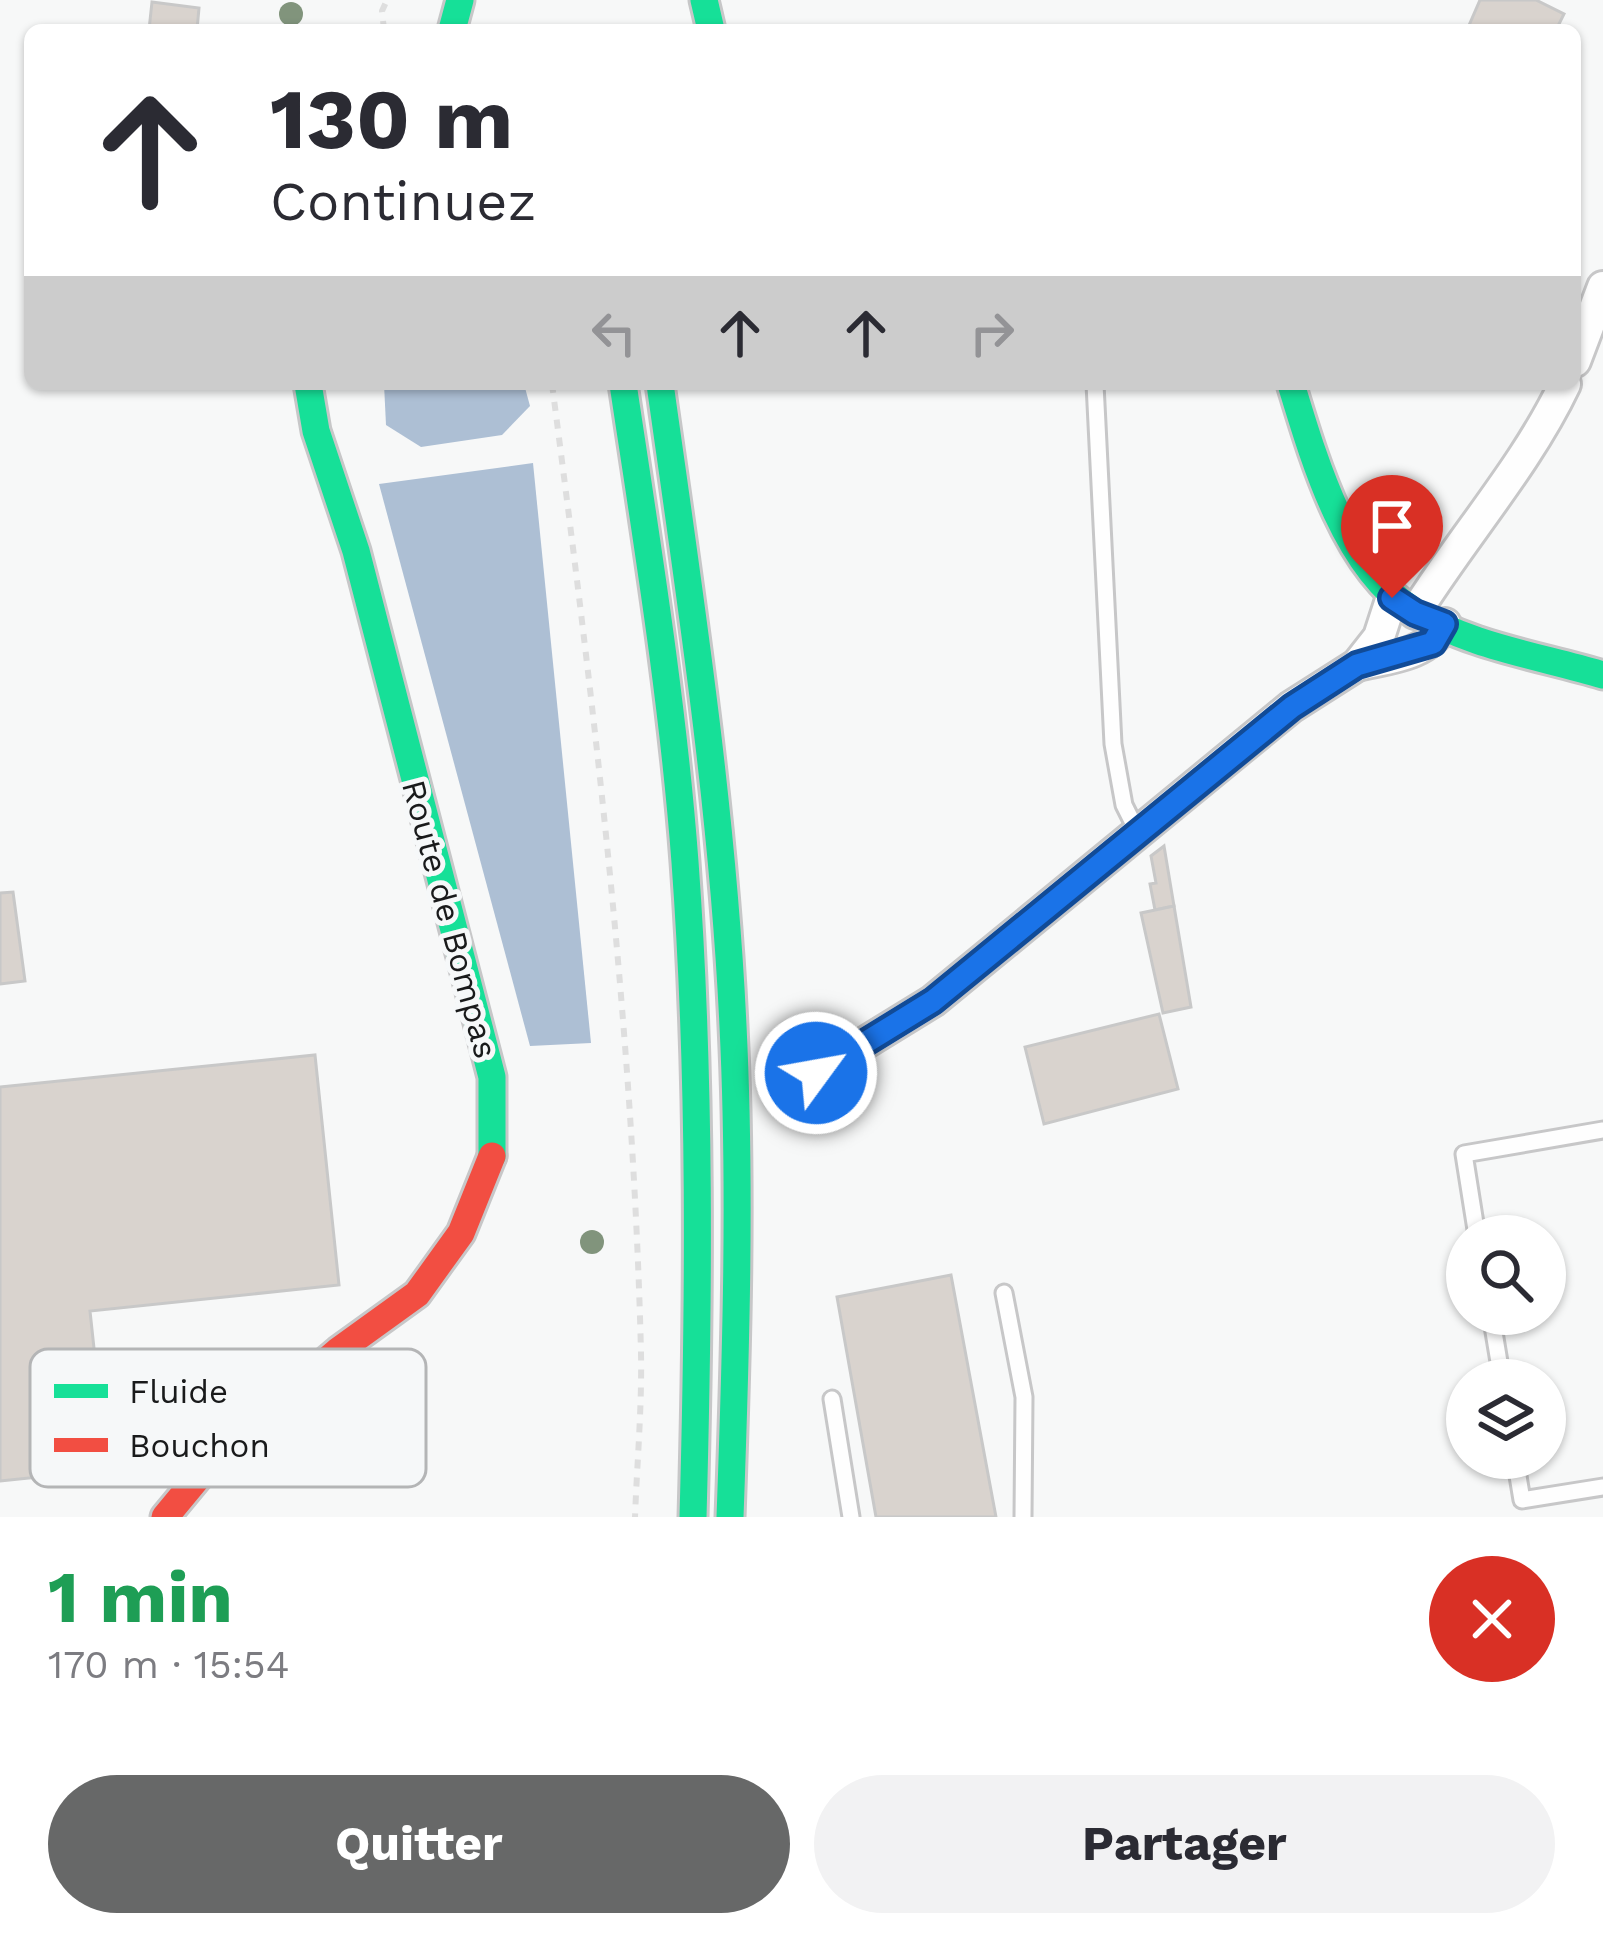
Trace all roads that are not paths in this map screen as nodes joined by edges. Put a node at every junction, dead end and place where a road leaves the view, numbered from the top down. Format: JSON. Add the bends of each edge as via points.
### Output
{"nodes":[{"id":1,"x":431,"y":0,"type":"edge"},
{"id":2,"x":454,"y":18,"type":"edge"},
{"id":3,"x":1603,"y":287,"type":"edge"},
{"id":4,"x":1581,"y":345,"type":"edge"},
{"id":5,"x":309,"y":390,"type":"edge"},
{"id":6,"x":335,"y":390,"type":"edge"},
{"id":7,"x":623,"y":390,"type":"edge"},
{"id":8,"x":661,"y":390,"type":"edge"},
{"id":9,"x":1095,"y":390,"type":"edge"},
{"id":10,"x":1293,"y":390,"type":"edge"},
{"id":11,"x":1561,"y":390,"type":"edge"},
{"id":12,"x":356,"y":550,"type":"junction"},
{"id":13,"x":1404,"y":605,"type":"junction"},
{"id":14,"x":1444,"y":624,"type":"junction"},
{"id":15,"x":1357,"y":665,"type":"junction"},
{"id":16,"x":1603,"y":675,"type":"edge"},
{"id":17,"x":1138,"y":833,"type":"junction"},
{"id":18,"x":816,"y":1073,"type":"dead end"},
{"id":19,"x":1603,"y":1130,"type":"edge"},
{"id":20,"x":1474,"y":1215,"type":"edge"},
{"id":21,"x":1004,"y":1293,"type":"dead end"},
{"id":22,"x":341,"y":1349,"type":"edge"},
{"id":23,"x":832,"y":1399,"type":"dead end"},
{"id":24,"x":1518,"y":1479,"type":"edge"},
{"id":25,"x":190,"y":1487,"type":"edge"},
{"id":26,"x":1603,"y":1487,"type":"edge"},
{"id":27,"x":165,"y":1517,"type":"edge"},
{"id":28,"x":693,"y":1517,"type":"edge"},
{"id":29,"x":730,"y":1517,"type":"edge"},
{"id":30,"x":851,"y":1517,"type":"edge"},
{"id":31,"x":1023,"y":1517,"type":"edge"}],
"edges":[{"from":1,"to":2,"type":"street"},
{"from":3,"to":4,"type":"street"},
{"from":5,"to":12,"type":"main road","name":"Route de Bompas"},
{"from":6,"to":12,"type":"main road","name":"Route de Bompas"},
{"from":7,"to":28,"type":"main road","via":[[663,648],[687,932],[699,1207]]},
{"from":8,"to":29,"type":"main road","via":[[729,956],[739,1253]]},
{"from":9,"to":17,"type":"lane","via":[[1113,744]]},
{"from":10,"to":13,"type":"main road","via":[[1345,526]]},
{"from":11,"to":13,"type":"street","via":[[1493,502]]},
{"from":12,"to":22,"type":"main road","name":"Route de Bompas","via":[[492,1077],[492,1161],[461,1233],[417,1294]]},
{"from":13,"to":14,"type":"main road"},
{"from":13,"to":15,"type":"street"},
{"from":14,"to":15,"type":"street","via":[[1433,643]]},
{"from":14,"to":16,"type":"main road"},
{"from":15,"to":17,"type":"street","via":[[1292,707]]},
{"from":17,"to":18,"type":"street","via":[[933,1001]]},
{"from":19,"to":20,"type":"lane","via":[[1464,1154]]},
{"from":21,"to":31,"type":"lane","via":[[1024,1397]]},
{"from":23,"to":30,"type":"lane"},
{"from":24,"to":26,"type":"lane","via":[[1522,1500]]},
{"from":25,"to":27,"type":"main road","name":"Route de Bompas"}]}
